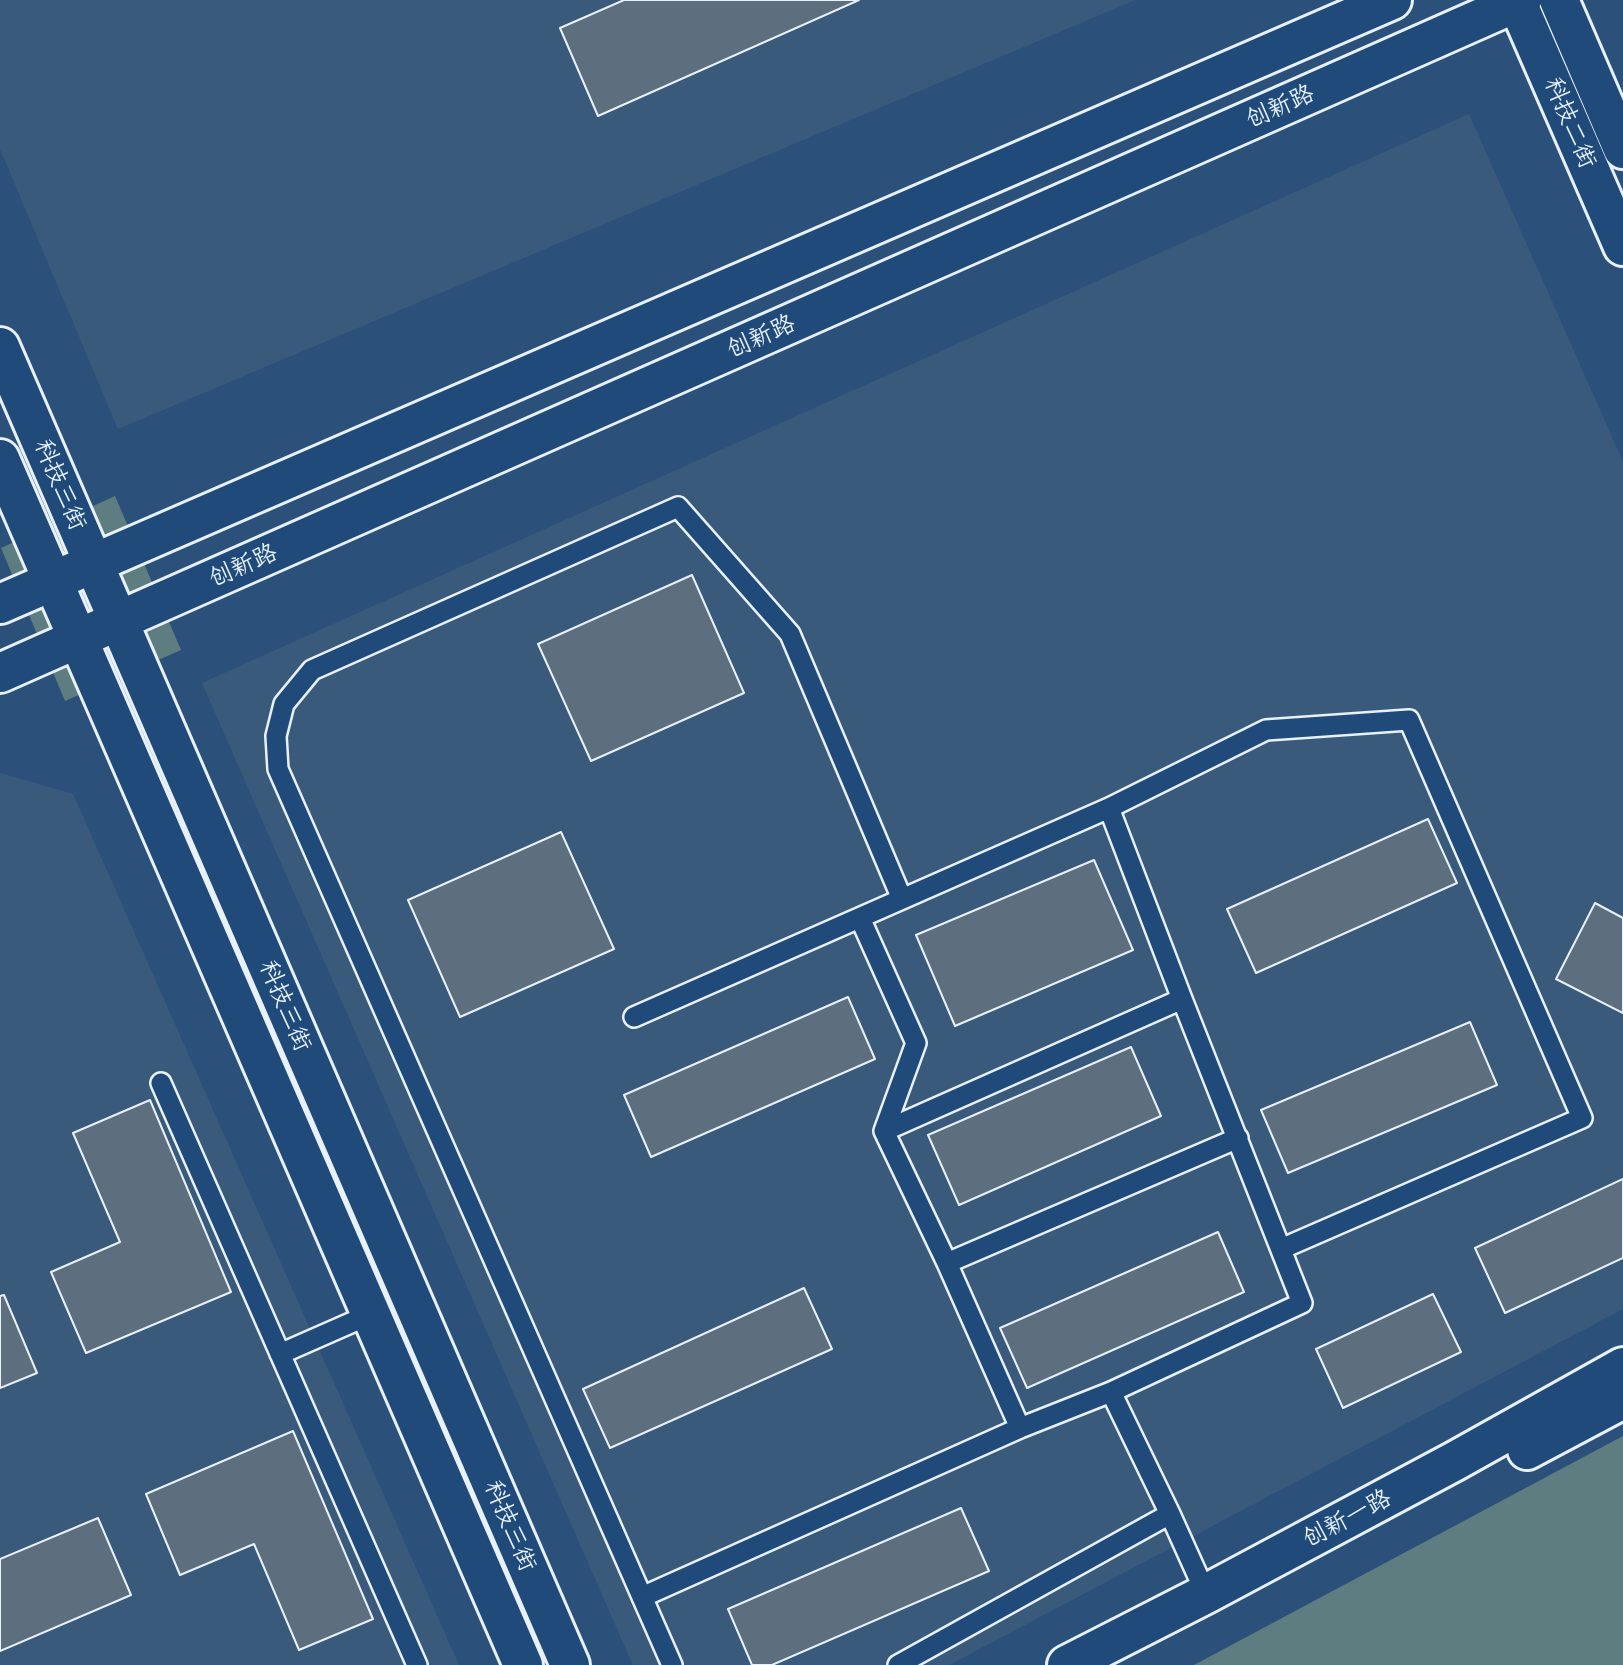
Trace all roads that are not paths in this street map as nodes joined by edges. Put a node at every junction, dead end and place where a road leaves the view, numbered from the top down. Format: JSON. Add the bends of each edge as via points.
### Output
{"nodes":[{"id":1,"x":1392,"y":0,"type":"edge"},
{"id":2,"x":1559,"y":0,"type":"edge"},
{"id":3,"x":1519,"y":1,"type":"edge"},
{"id":4,"x":1623,"y":149,"type":"edge"},
{"id":5,"x":1623,"y":246,"type":"edge"},
{"id":6,"x":0,"y":347,"type":"edge"},
{"id":7,"x":0,"y":459,"type":"edge"},
{"id":8,"x":93,"y":564,"type":"junction"},
{"id":9,"x":52,"y":582,"type":"junction"},
{"id":10,"x":0,"y":604,"type":"edge"},
{"id":11,"x":118,"y":621,"type":"junction"},
{"id":12,"x":77,"y":639,"type":"junction"},
{"id":13,"x":0,"y":673,"type":"edge"},
{"id":14,"x":1109,"y":808,"type":"junction"},
{"id":15,"x":902,"y":899,"type":"junction"},
{"id":16,"x":860,"y":918,"type":"junction"},
{"id":17,"x":1182,"y":999,"type":"junction"},
{"id":18,"x":634,"y":1017,"type":"dead end"},
{"id":19,"x":161,"y":1083,"type":"dead end"},
{"id":20,"x":884,"y":1131,"type":"junction"},
{"id":21,"x":1238,"y":1138,"type":"junction"},
{"id":22,"x":1281,"y":1249,"type":"junction"},
{"id":23,"x":947,"y":1263,"type":"junction"},
{"id":24,"x":371,"y":1314,"type":"junction"},
{"id":25,"x":280,"y":1354,"type":"junction"},
{"id":26,"x":1623,"y":1367,"type":"edge"},
{"id":27,"x":1111,"y":1392,"type":"junction"},
{"id":28,"x":1623,"y":1399,"type":"edge"},
{"id":29,"x":1020,"y":1428,"type":"junction"},
{"id":30,"x":1170,"y":1514,"type":"junction"},
{"id":31,"x":1206,"y":1594,"type":"junction"},
{"id":32,"x":642,"y":1597,"type":"junction"},
{"id":33,"x":417,"y":1665,"type":"edge"},
{"id":34,"x":523,"y":1665,"type":"edge"},
{"id":35,"x":570,"y":1665,"type":"edge"},
{"id":36,"x":672,"y":1665,"type":"edge"},
{"id":37,"x":898,"y":1665,"type":"edge"},
{"id":38,"x":1067,"y":1665,"type":"edge"},
{"id":39,"x":1124,"y":1665,"type":"edge"}],
"edges":[{"from":1,"to":8,"type":"main road"},
{"from":2,"to":4,"type":"main road","name":"科技二街"},
{"from":3,"to":5,"type":"main road","name":"科技二街"},
{"from":3,"to":11,"type":"main road","name":"创新路"},
{"from":6,"to":8,"type":"main road","name":"科技三街"},
{"from":7,"to":9,"type":"main road","name":"科技三街"},
{"from":8,"to":9,"type":"main road"},
{"from":8,"to":11,"type":"main road","name":"科技三街"},
{"from":9,"to":10,"type":"main road"},
{"from":9,"to":12,"type":"main road","name":"科技三街"},
{"from":11,"to":12,"type":"main road","name":"创新路"},
{"from":11,"to":35,"type":"main road","name":"科技三街"},
{"from":12,"to":13,"type":"main road","name":"创新路"},
{"from":12,"to":24,"type":"main road","name":"科技三街"},
{"from":14,"to":15,"type":"lane"},
{"from":14,"to":17,"type":"lane"},
{"from":14,"to":22,"type":"lane","via":[[1266,730],[1409,720],[1581,1118]]},
{"from":15,"to":16,"type":"lane"},
{"from":15,"to":32,"type":"lane","via":[[790,634],[678,507],[312,670],[284,704],[276,736],[278,769]]},
{"from":16,"to":18,"type":"lane"},
{"from":16,"to":20,"type":"lane","via":[[916,1043]]},
{"from":17,"to":20,"type":"lane"},
{"from":17,"to":21,"type":"lane"},
{"from":19,"to":25,"type":"lane"},
{"from":20,"to":23,"type":"lane"},
{"from":21,"to":22,"type":"lane"},
{"from":21,"to":23,"type":"lane"},
{"from":22,"to":27,"type":"lane","via":[[1302,1303]]},
{"from":23,"to":29,"type":"lane"},
{"from":24,"to":25,"type":"lane"},
{"from":24,"to":34,"type":"main road","name":"科技三街"},
{"from":25,"to":33,"type":"lane"},
{"from":26,"to":31,"type":"main road","name":"创新一路"},
{"from":27,"to":29,"type":"lane"},
{"from":27,"to":30,"type":"lane"},
{"from":28,"to":39,"type":"main road","name":"创新一路"},
{"from":29,"to":32,"type":"lane"},
{"from":30,"to":31,"type":"lane"},
{"from":30,"to":37,"type":"lane"},
{"from":31,"to":38,"type":"main road","name":"创新一路"},
{"from":32,"to":36,"type":"lane"}]}
